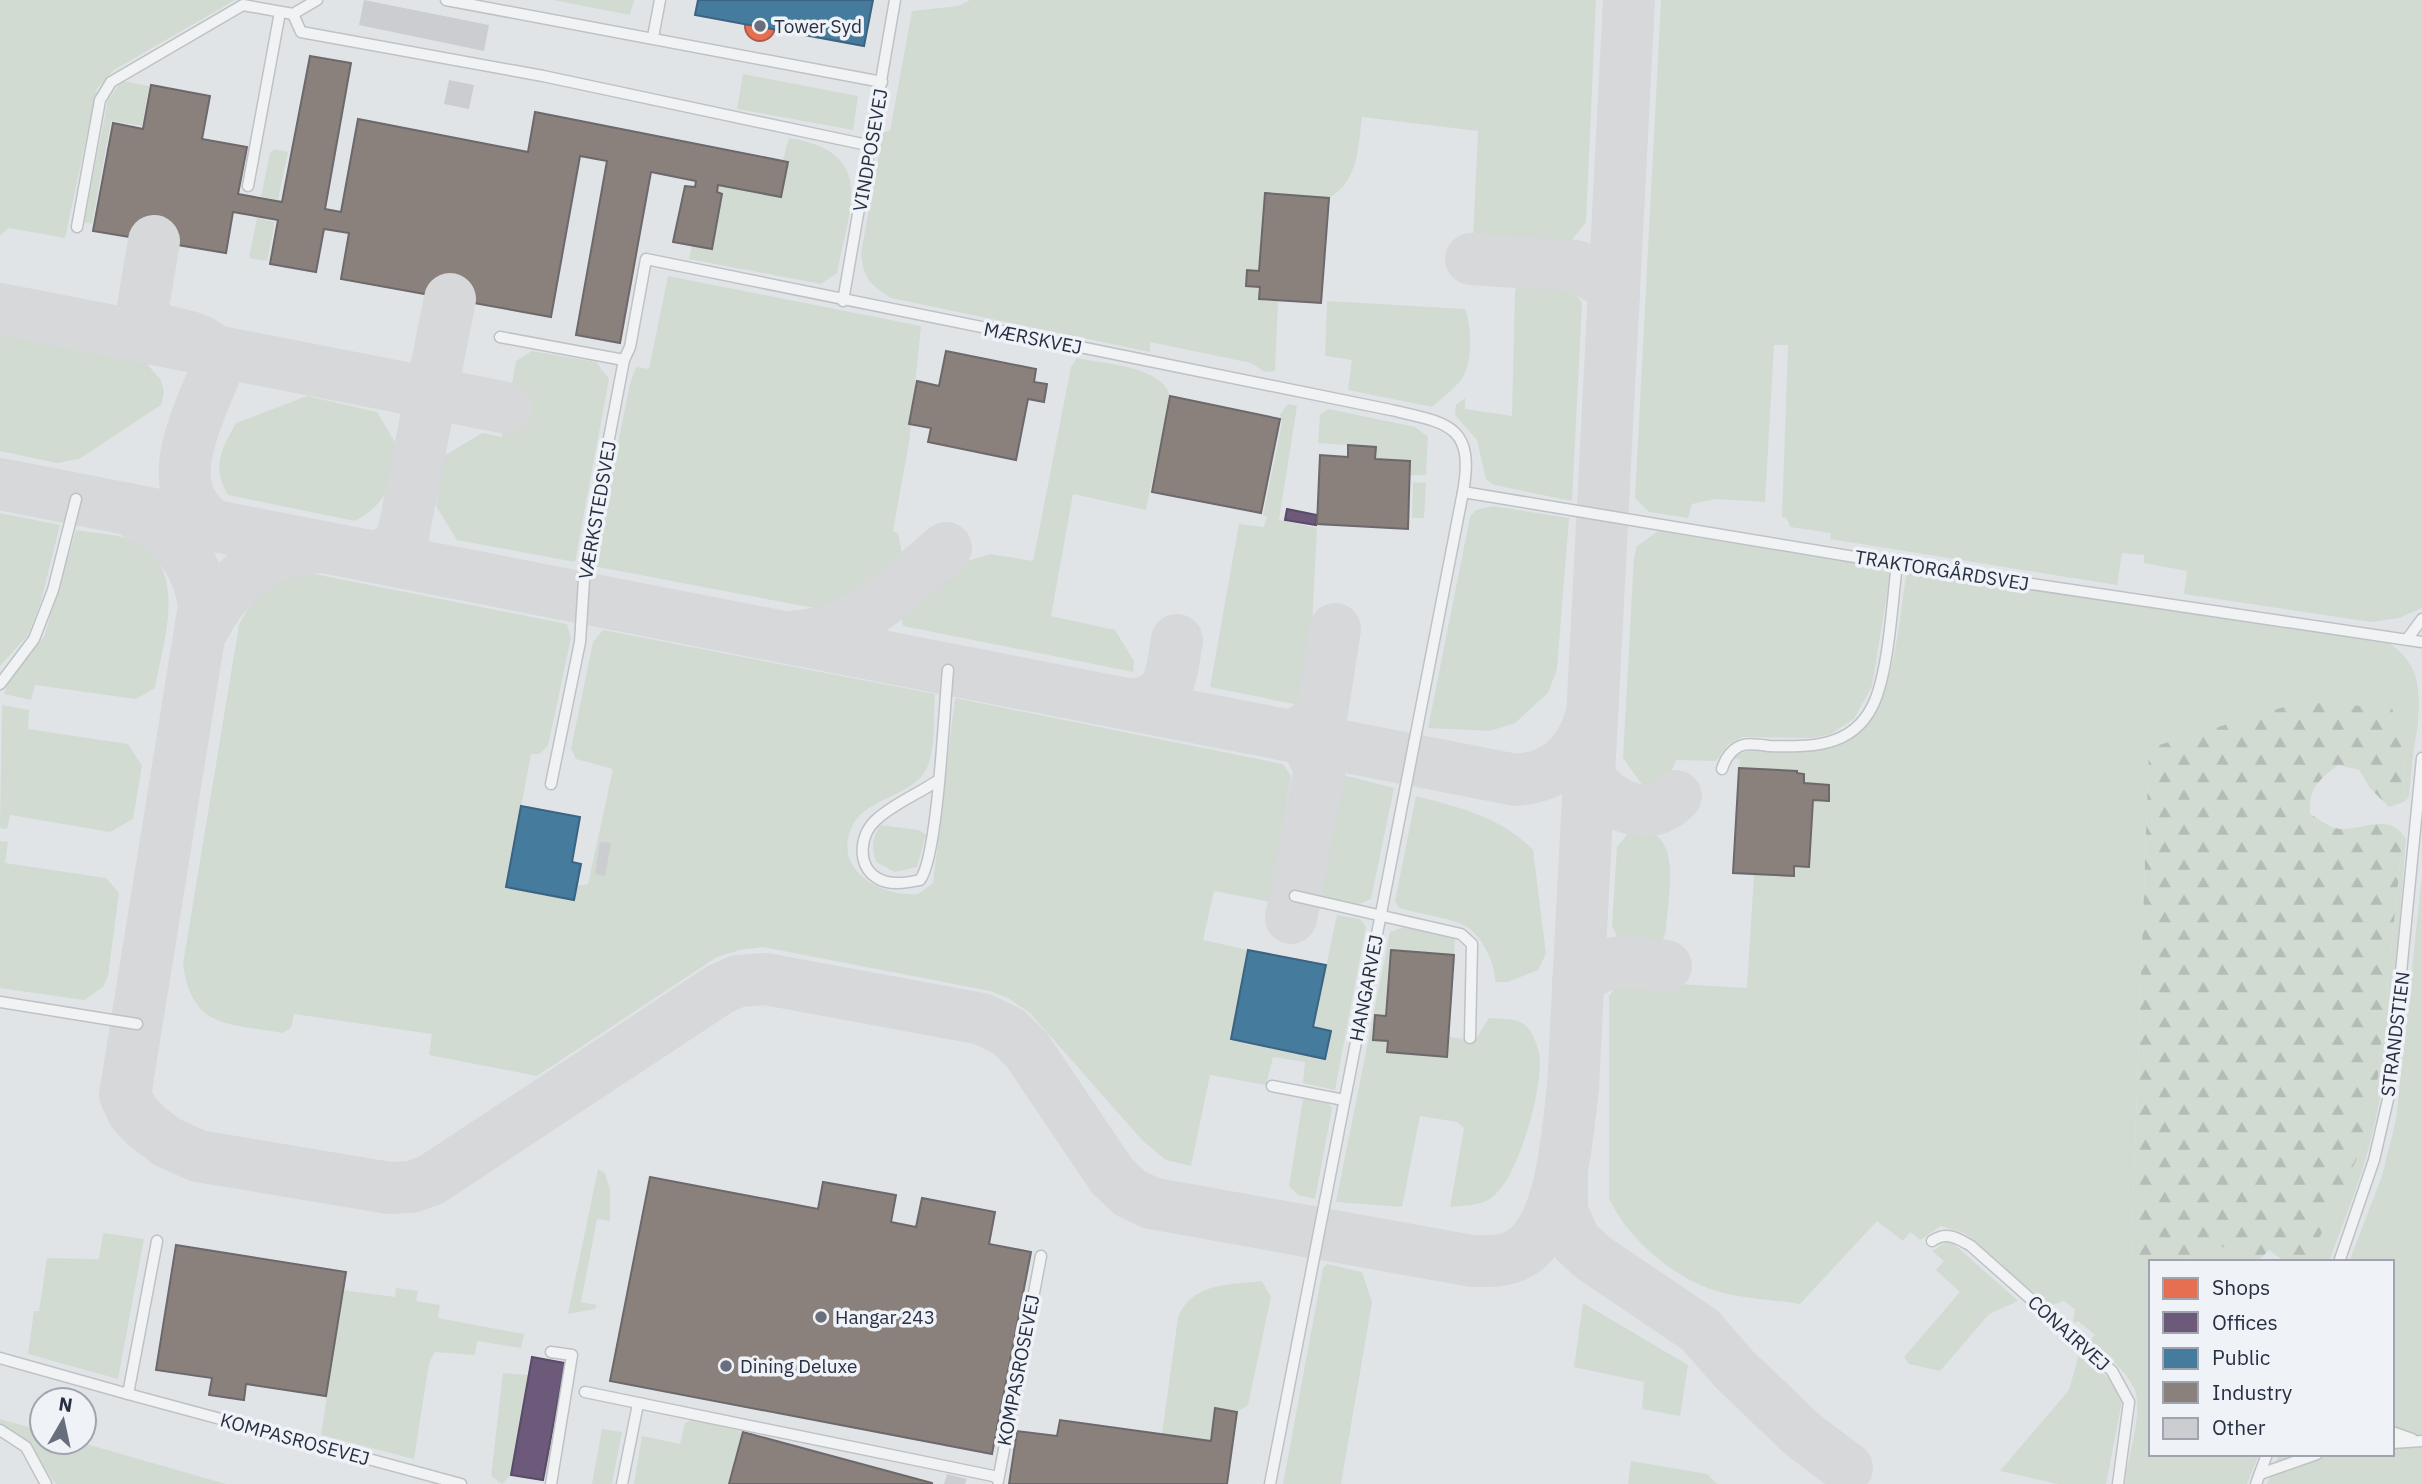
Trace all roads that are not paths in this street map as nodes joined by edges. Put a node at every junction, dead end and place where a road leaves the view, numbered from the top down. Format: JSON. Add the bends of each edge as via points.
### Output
{"nodes":[{"id":1,"x":317,"y":0,"type":"edge"},
{"id":2,"x":446,"y":0,"type":"edge"},
{"id":3,"x":660,"y":0,"type":"edge"},
{"id":4,"x":895,"y":0,"type":"edge"},
{"id":5,"x":280,"y":12,"type":"junction"},
{"id":6,"x":293,"y":14,"type":"junction"},
{"id":7,"x":653,"y":37,"type":"junction"},
{"id":8,"x":883,"y":82,"type":"junction"},
{"id":9,"x":872,"y":146,"type":"junction"},
{"id":10,"x":248,"y":186,"type":"dead end"},
{"id":11,"x":77,"y":227,"type":"dead end"},
{"id":12,"x":843,"y":300,"type":"junction"},
{"id":13,"x":500,"y":337,"type":"dead end"},
{"id":14,"x":624,"y":360,"type":"junction"},
{"id":15,"x":1463,"y":492,"type":"junction"},
{"id":16,"x":76,"y":499,"type":"dead end"},
{"id":17,"x":1897,"y":564,"type":"junction"},
{"id":18,"x":2422,"y":619,"type":"edge"},
{"id":19,"x":2408,"y":638,"type":"junction"},
{"id":20,"x":2422,"y":642,"type":"edge"},
{"id":21,"x":948,"y":670,"type":"dead end"},
{"id":22,"x":0,"y":684,"type":"edge"},
{"id":23,"x":2422,"y":758,"type":"edge"},
{"id":24,"x":1722,"y":769,"type":"dead end"},
{"id":25,"x":937,"y":782,"type":"junction"},
{"id":26,"x":551,"y":784,"type":"dead end"},
{"id":27,"x":1295,"y":896,"type":"dead end"},
{"id":28,"x":1381,"y":914,"type":"junction"},
{"id":29,"x":0,"y":1002,"type":"edge"},
{"id":30,"x":137,"y":1024,"type":"dead end"},
{"id":31,"x":1470,"y":1038,"type":"dead end"},
{"id":32,"x":1272,"y":1086,"type":"dead end"},
{"id":33,"x":1345,"y":1100,"type":"junction"},
{"id":34,"x":157,"y":1241,"type":"dead end"},
{"id":35,"x":1932,"y":1241,"type":"dead end"},
{"id":36,"x":1041,"y":1256,"type":"dead end"},
{"id":37,"x":2340,"y":1260,"type":"edge"},
{"id":38,"x":551,"y":1352,"type":"dead end"},
{"id":39,"x":0,"y":1358,"type":"edge"},
{"id":40,"x":585,"y":1392,"type":"dead end"},
{"id":41,"x":128,"y":1395,"type":"junction"},
{"id":42,"x":638,"y":1404,"type":"junction"},
{"id":43,"x":0,"y":1430,"type":"edge"},
{"id":44,"x":2394,"y":1433,"type":"edge"},
{"id":45,"x":2420,"y":1442,"type":"edge"},
{"id":46,"x":2394,"y":1443,"type":"edge"},
{"id":47,"x":2266,"y":1456,"type":"edge"},
{"id":48,"x":2311,"y":1456,"type":"edge"},
{"id":49,"x":2258,"y":1479,"type":"edge"},
{"id":50,"x":998,"y":1481,"type":"edge"},
{"id":51,"x":46,"y":1484,"type":"edge"},
{"id":52,"x":461,"y":1484,"type":"edge"},
{"id":53,"x":551,"y":1484,"type":"edge"},
{"id":54,"x":622,"y":1484,"type":"edge"},
{"id":55,"x":1270,"y":1484,"type":"edge"},
{"id":56,"x":2118,"y":1484,"type":"edge"}],
"edges":[{"from":1,"to":6,"type":"lane"},
{"from":2,"to":7,"type":"lane"},
{"from":3,"to":7,"type":"lane"},
{"from":4,"to":8,"type":"lane","name":"VINDPOSEVEJ"},
{"from":5,"to":6,"type":"lane"},
{"from":5,"to":10,"type":"lane"},
{"from":5,"to":11,"type":"lane","via":[[243,5],[111,82],[100,100]]},
{"from":6,"to":9,"type":"lane","via":[[301,32],[543,76]]},
{"from":7,"to":8,"type":"lane"},
{"from":8,"to":9,"type":"lane","name":"VINDPOSEVEJ"},
{"from":9,"to":12,"type":"lane","name":"VINDPOSEVEJ"},
{"from":12,"to":14,"type":"lane","name":"MÆRSKVEJ","via":[[646,259]]},
{"from":12,"to":15,"type":"lane","name":"MÆRSKVEJ","via":[[1442,422],[1462,440],[1468,465]]},
{"from":13,"to":14,"type":"lane"},
{"from":14,"to":26,"type":"lane","name":"VÆRKSTEDSVEJ","via":[[585,564],[580,642]]},
{"from":15,"to":17,"type":"lane","name":"TRAKTORGÅRDSVEJ"},
{"from":15,"to":28,"type":"lane","name":"HANGARVEJ"},
{"from":16,"to":22,"type":"lane","via":[[53,590],[34,639]]},
{"from":17,"to":19,"type":"lane","name":"TRAKTORGÅRDSVEJ"},
{"from":17,"to":24,"type":"lane","via":[[1879,682],[1863,720],[1829,744],[1743,745],[1729,754]]},
{"from":18,"to":19,"type":"lane"},
{"from":19,"to":20,"type":"lane","name":"TRAKTORGÅRDSVEJ"},
{"from":21,"to":25,"type":"lane"},
{"from":23,"to":37,"type":"lane","name":"STRANDSTIEN","via":[[2389,1095],[2374,1160]]},
{"from":25,"to":25,"type":"lane","via":[[928,870],[920,880],[900,884],[877,878],[867,867],[862,850],[866,831],[877,819]]},
{"from":27,"to":28,"type":"lane"},
{"from":28,"to":31,"type":"lane","via":[[1461,934],[1472,944]]},
{"from":28,"to":33,"type":"lane","name":"HANGARVEJ"},
{"from":29,"to":30,"type":"lane"},
{"from":32,"to":33,"type":"lane"},
{"from":33,"to":55,"type":"lane","name":"HANGARVEJ"},
{"from":34,"to":41,"type":"lane"},
{"from":35,"to":56,"type":"lane","name":"CONAIRVEJ","via":[[1951,1235],[1971,1246],[2112,1371],[2129,1402]]},
{"from":36,"to":50,"type":"lane","name":"KOMPASROSEVEJ"},
{"from":38,"to":53,"type":"lane","via":[[572,1355]]},
{"from":39,"to":41,"type":"lane","name":"KOMPASROSEVEJ"},
{"from":40,"to":42,"type":"lane"},
{"from":41,"to":52,"type":"lane","name":"KOMPASROSEVEJ"},
{"from":42,"to":50,"type":"lane"},
{"from":42,"to":54,"type":"lane"},
{"from":43,"to":51,"type":"lane","via":[[26,1447]]},
{"from":44,"to":45,"type":"lane"},
{"from":45,"to":46,"type":"lane"},
{"from":47,"to":49,"type":"lane"},
{"from":48,"to":49,"type":"lane"}]}
